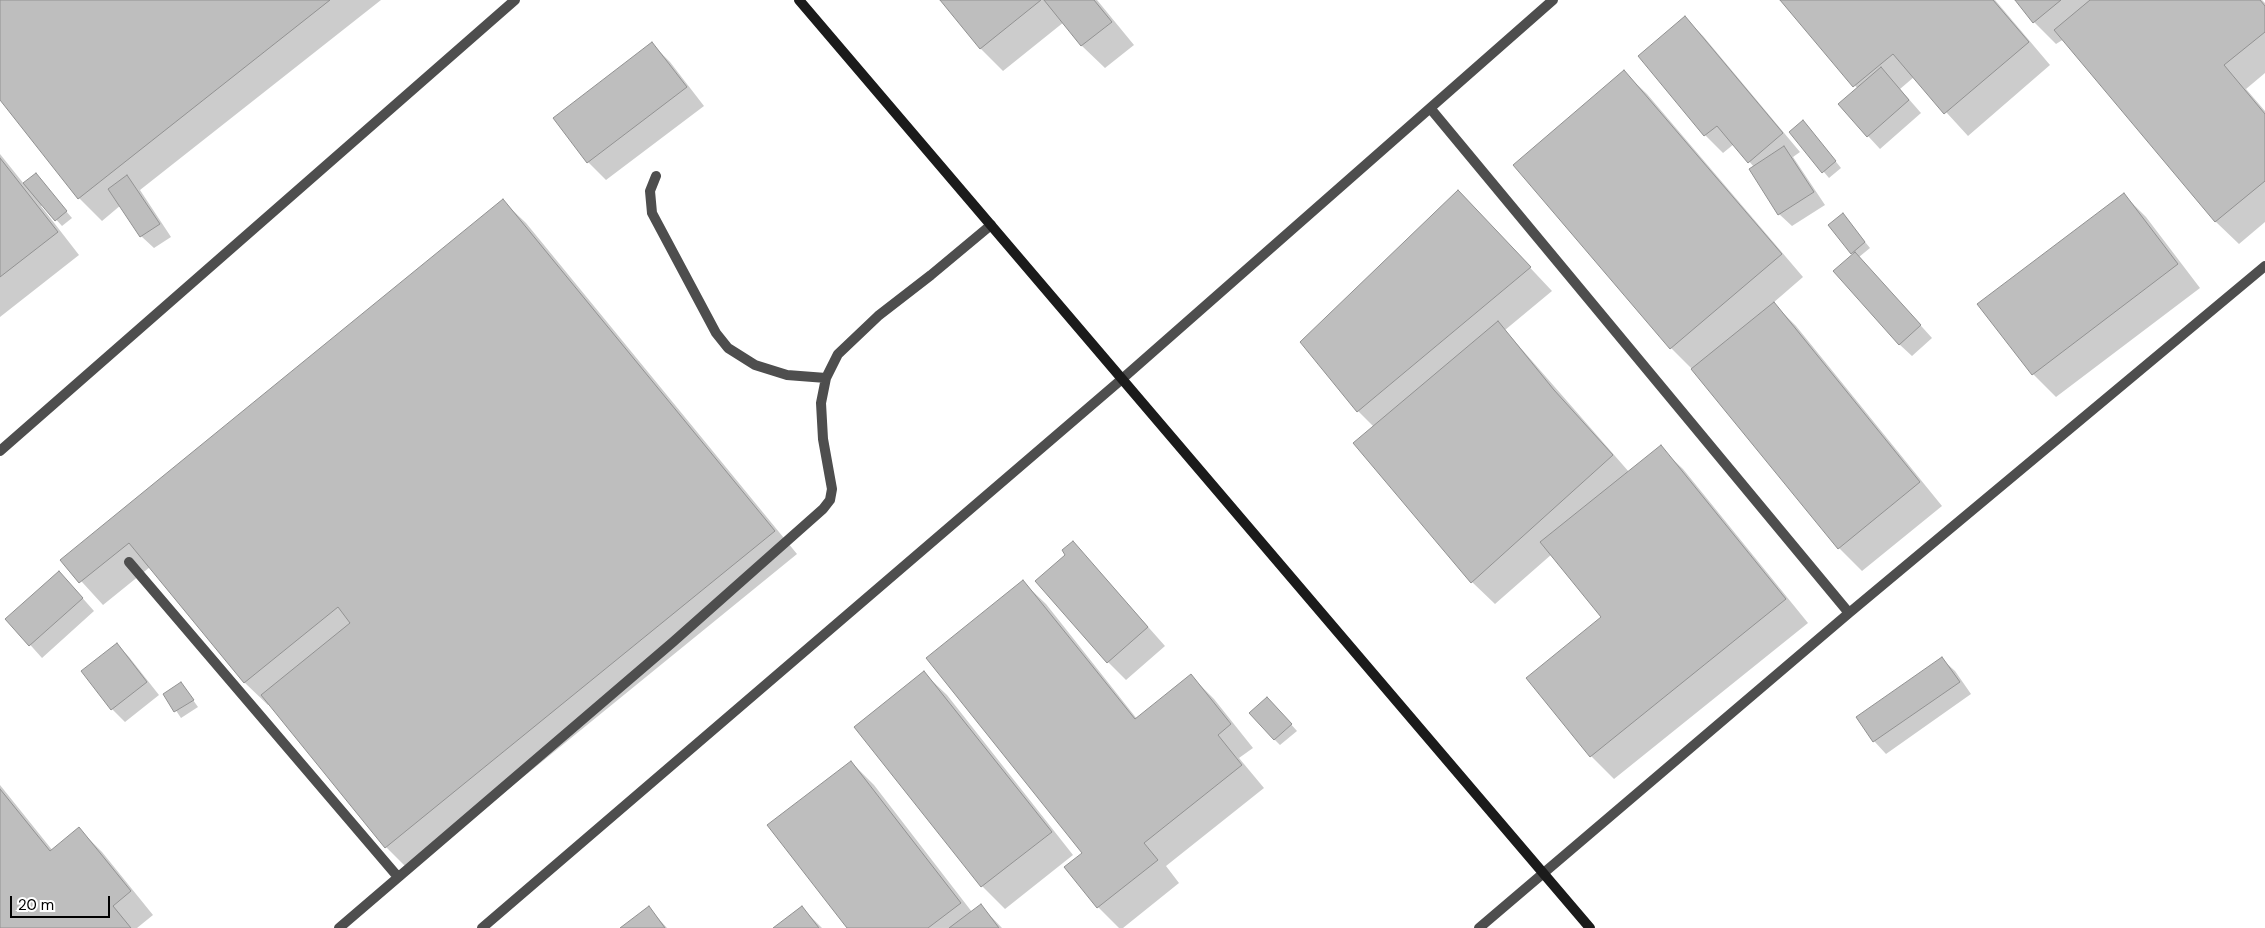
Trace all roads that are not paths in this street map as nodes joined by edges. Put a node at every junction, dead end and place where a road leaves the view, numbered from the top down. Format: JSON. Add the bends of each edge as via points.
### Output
{"nodes":[{"id":1,"x":514,"y":0,"type":"edge"},
{"id":2,"x":799,"y":0,"type":"edge"},
{"id":3,"x":1553,"y":0,"type":"edge"},
{"id":4,"x":1430,"y":108,"type":"junction"},
{"id":5,"x":656,"y":176,"type":"dead end"},
{"id":6,"x":991,"y":225,"type":"junction"},
{"id":7,"x":2265,"y":266,"type":"edge"},
{"id":8,"x":826,"y":378,"type":"junction"},
{"id":9,"x":1122,"y":379,"type":"junction"},
{"id":10,"x":0,"y":451,"type":"edge"},
{"id":11,"x":129,"y":562,"type":"dead end"},
{"id":12,"x":1849,"y":613,"type":"junction"},
{"id":13,"x":1543,"y":873,"type":"junction"},
{"id":14,"x":398,"y":876,"type":"junction"},
{"id":15,"x":339,"y":928,"type":"edge"},
{"id":16,"x":482,"y":928,"type":"edge"},
{"id":17,"x":1479,"y":928,"type":"edge"},
{"id":18,"x":1590,"y":928,"type":"edge"}],
"edges":[{"from":1,"to":10,"type":"street"},
{"from":2,"to":6,"type":"street"},
{"from":3,"to":4,"type":"street"},
{"from":4,"to":9,"type":"street"},
{"from":4,"to":12,"type":"street"},
{"from":5,"to":8,"type":"street","via":[[650,191],[652,213],[716,333],[728,348],[755,365],[787,375]]},
{"from":6,"to":8,"type":"street","via":[[878,316],[838,354]]},
{"from":6,"to":9,"type":"street"},
{"from":7,"to":12,"type":"street"},
{"from":8,"to":14,"type":"street","via":[[821,403],[823,439],[832,489],[830,500],[823,509],[673,642]]},
{"from":9,"to":13,"type":"street"},
{"from":9,"to":16,"type":"street"},
{"from":11,"to":14,"type":"street"},
{"from":12,"to":13,"type":"street"},
{"from":13,"to":17,"type":"street"},
{"from":13,"to":18,"type":"street"},
{"from":14,"to":15,"type":"street"}]}
